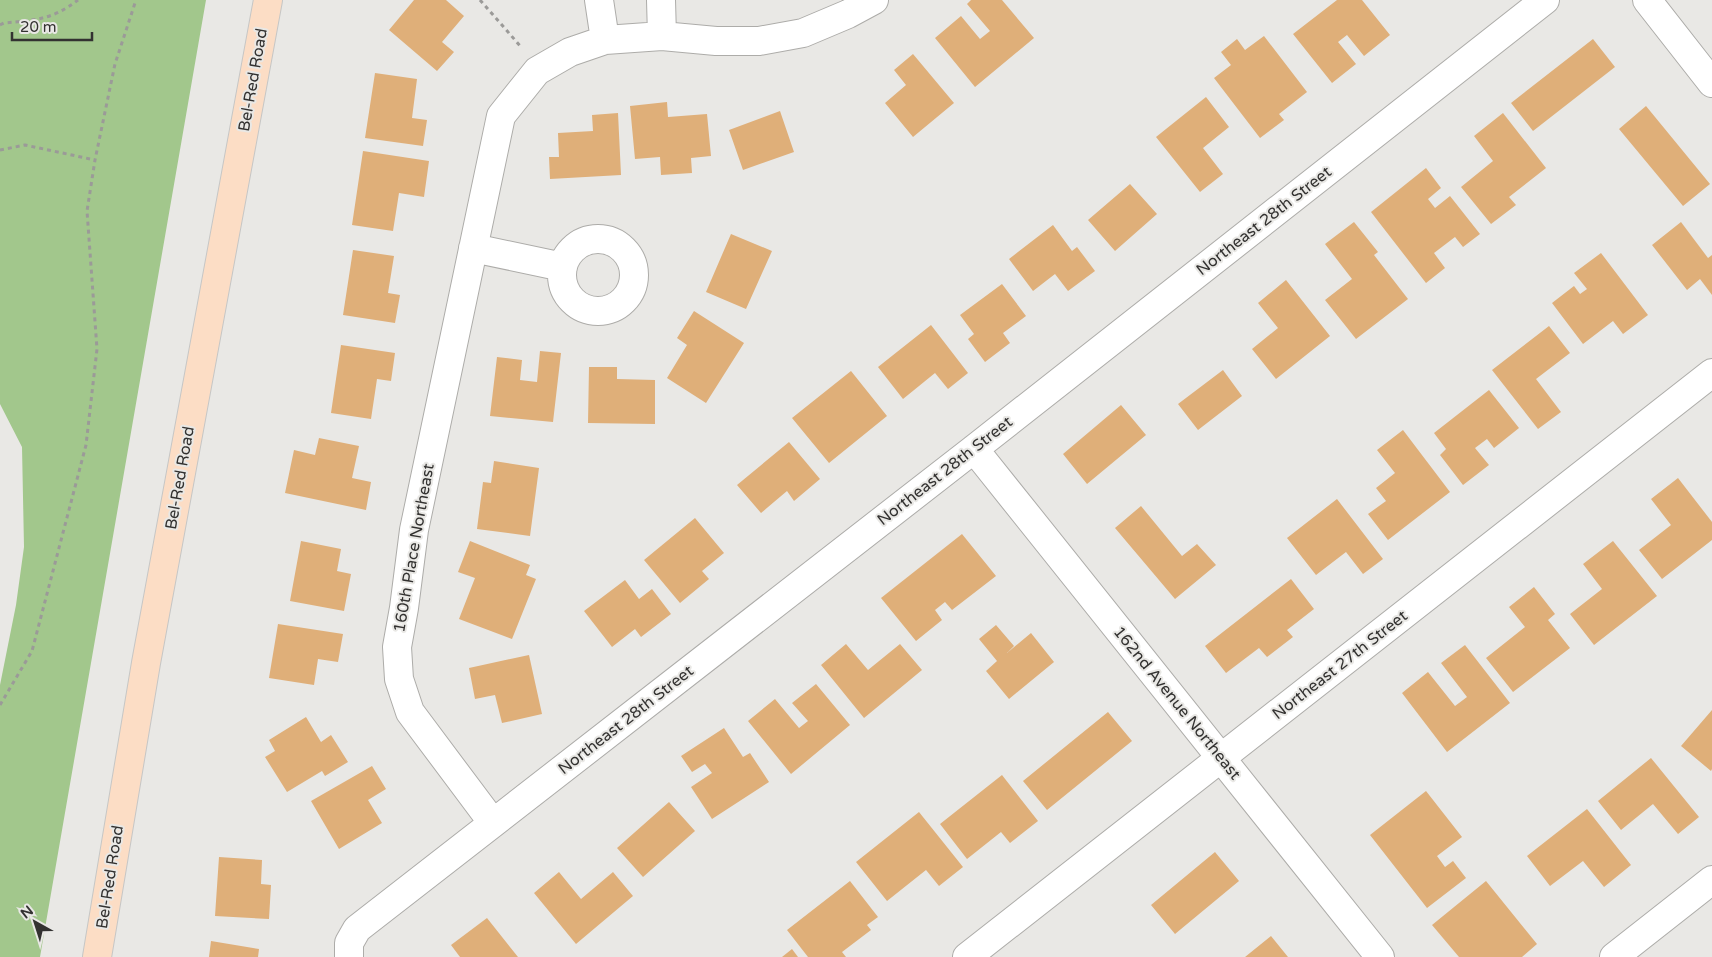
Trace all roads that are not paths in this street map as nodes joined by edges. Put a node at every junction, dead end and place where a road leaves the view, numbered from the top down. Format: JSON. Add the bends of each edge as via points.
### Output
{"nodes":[{"id":1,"x":268,"y":0,"type":"edge"},
{"id":2,"x":599,"y":0,"type":"edge"},
{"id":3,"x":661,"y":0,"type":"edge"},
{"id":4,"x":874,"y":0,"type":"edge"},
{"id":5,"x":1545,"y":0,"type":"edge"},
{"id":6,"x":1646,"y":0,"type":"edge"},
{"id":7,"x":662,"y":36,"type":"junction"},
{"id":8,"x":604,"y":40,"type":"junction"},
{"id":9,"x":1712,"y":82,"type":"edge"},
{"id":10,"x":473,"y":248,"type":"junction"},
{"id":11,"x":563,"y":267,"type":"dead end"},
{"id":12,"x":1712,"y":373,"type":"edge"},
{"id":13,"x":974,"y":449,"type":"junction"},
{"id":14,"x":1222,"y":758,"type":"junction"},
{"id":15,"x":493,"y":823,"type":"junction"},
{"id":16,"x":1712,"y":880,"type":"edge"},
{"id":17,"x":349,"y":950,"type":"edge"},
{"id":18,"x":97,"y":957,"type":"edge"},
{"id":19,"x":967,"y":957,"type":"edge"},
{"id":20,"x":1380,"y":957,"type":"edge"},
{"id":21,"x":1614,"y":957,"type":"edge"}],
"edges":[{"from":1,"to":18,"type":"main road","name":"Bel-Red Road","via":[[146,663]]},
{"from":2,"to":8,"type":"street"},
{"from":3,"to":7,"type":"street"},
{"from":4,"to":7,"type":"street","via":[[803,33],[759,41]]},
{"from":5,"to":13,"type":"street","name":"Northeast 28th Street"},
{"from":6,"to":9,"type":"street"},
{"from":7,"to":8,"type":"street"},
{"from":8,"to":10,"type":"street","name":"160th Place Northeast","via":[[532,63],[500,116]]},
{"from":10,"to":11,"type":"street"},
{"from":10,"to":15,"type":"street","name":"160th Place Northeast","via":[[414,530],[397,646],[399,679],[410,712]]},
{"from":12,"to":14,"type":"street","name":"Northeast 27th Street"},
{"from":13,"to":14,"type":"street","name":"162nd Avenue Northeast"},
{"from":13,"to":15,"type":"street","name":"Northeast 28th Street"},
{"from":14,"to":19,"type":"street","name":"Northeast 27th Street"},
{"from":14,"to":20,"type":"street","name":"162nd Avenue Northeast"},
{"from":15,"to":17,"type":"street","name":"Northeast 28th Street","via":[[357,929]]},
{"from":16,"to":21,"type":"street"}]}
